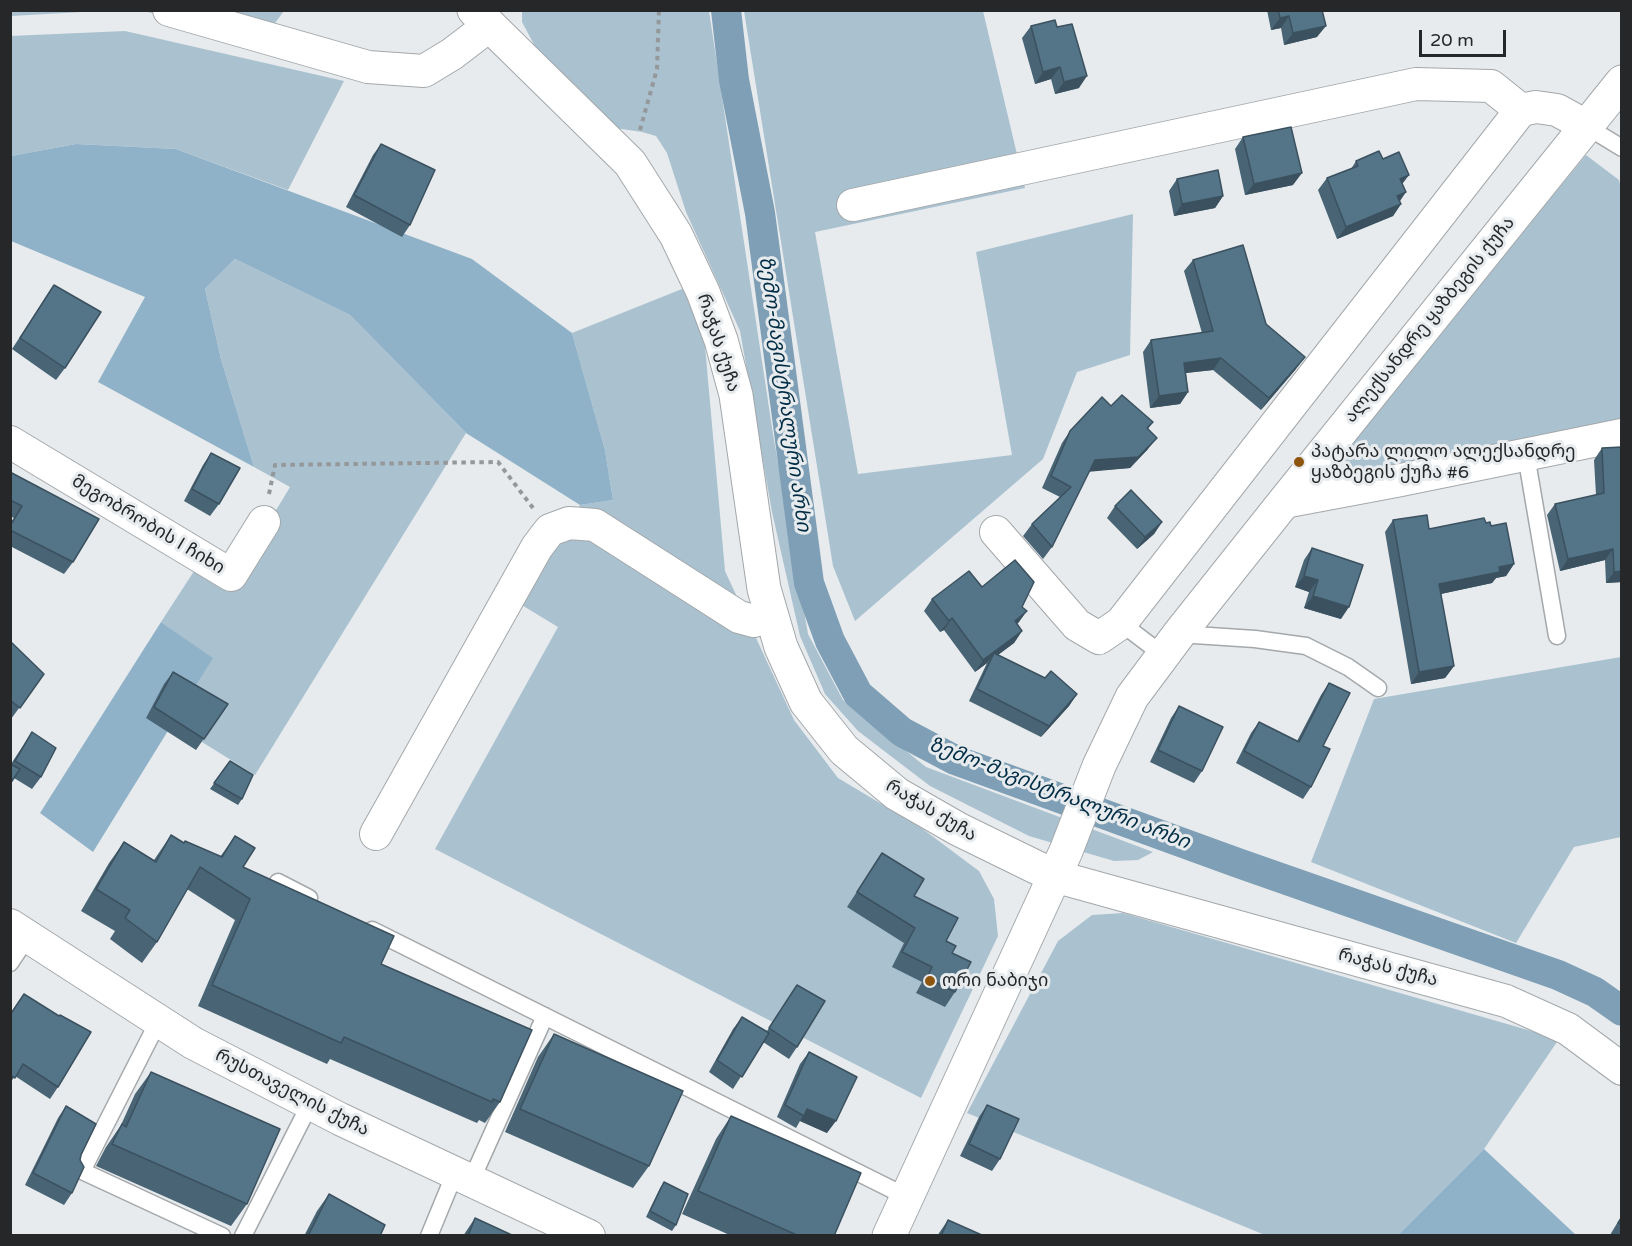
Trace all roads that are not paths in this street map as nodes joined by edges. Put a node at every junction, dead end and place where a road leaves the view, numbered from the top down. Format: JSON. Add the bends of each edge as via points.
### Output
{"nodes":[{"id":1,"x":169,"y":10,"type":"edge"},
{"id":2,"x":487,"y":15,"type":"edge"},
{"id":3,"x":1622,"y":82,"type":"edge"},
{"id":4,"x":1521,"y":110,"type":"junction"},
{"id":5,"x":1586,"y":126,"type":"junction"},
{"id":6,"x":1622,"y":148,"type":"edge"},
{"id":7,"x":854,"y":205,"type":"dead end"},
{"id":8,"x":1622,"y":435,"type":"edge"},
{"id":9,"x":10,"y":442,"type":"edge"},
{"id":10,"x":1526,"y":455,"type":"junction"},
{"id":11,"x":1284,"y":502,"type":"junction"},
{"id":12,"x":264,"y":522,"type":"road end"},
{"id":13,"x":996,"y":532,"type":"dead end"},
{"id":14,"x":771,"y":614,"type":"junction"},
{"id":15,"x":1121,"y":623,"type":"junction"},
{"id":16,"x":1557,"y":636,"type":"dead end"},
{"id":17,"x":1171,"y":644,"type":"junction"},
{"id":18,"x":1378,"y":688,"type":"dead end"},
{"id":19,"x":376,"y":834,"type":"dead end"},
{"id":20,"x":1060,"y":864,"type":"junction"},
{"id":21,"x":278,"y":882,"type":"edge"},
{"id":22,"x":321,"y":904,"type":"edge"},
{"id":23,"x":353,"y":920,"type":"edge"},
{"id":24,"x":19,"y":930,"type":"edge"},
{"id":25,"x":10,"y":963,"type":"edge"},
{"id":26,"x":545,"y":1016,"type":"junction"},
{"id":27,"x":159,"y":1020,"type":"junction"},
{"id":28,"x":1622,"y":1069,"type":"edge"},
{"id":29,"x":310,"y":1104,"type":"junction"},
{"id":30,"x":463,"y":1177,"type":"junction"},
{"id":31,"x":907,"y":1197,"type":"junction"},
{"id":32,"x":222,"y":1236,"type":"edge"},
{"id":33,"x":243,"y":1236,"type":"edge"},
{"id":34,"x":429,"y":1236,"type":"edge"},
{"id":35,"x":589,"y":1236,"type":"edge"},
{"id":36,"x":889,"y":1236,"type":"edge"}],
"edges":[{"from":1,"to":2,"type":"street","via":[[368,67],[424,71],[452,54]]},
{"from":2,"to":14,"type":"street","name":"რაჭას ქუჩა","via":[[630,163],[676,235],[722,340],[736,395]]},
{"from":3,"to":5,"type":"street","name":"ალექსანდრე ყაზბეგის ქუჩა"},
{"from":4,"to":5,"type":"street","via":[[1557,110]]},
{"from":4,"to":7,"type":"street","via":[[1491,86],[1416,84]]},
{"from":4,"to":15,"type":"street"},
{"from":5,"to":6,"type":"lane"},
{"from":5,"to":11,"type":"street","name":"ალექსანდრე ყაზბეგის ქუჩა"},
{"from":8,"to":10,"type":"street"},
{"from":9,"to":12,"type":"street","name":"მეგობრობის I ჩიხი","via":[[231,575]]},
{"from":10,"to":11,"type":"street"},
{"from":10,"to":16,"type":"lane"},
{"from":11,"to":17,"type":"street","name":"ალექსანდრე ყაზბეგის ქუჩა"},
{"from":13,"to":15,"type":"street","via":[[1077,625],[1099,638]]},
{"from":14,"to":19,"type":"street","via":[[754,621],[738,617],[595,525],[569,523],[550,530]]},
{"from":14,"to":20,"type":"street","name":"რაჭას ქუჩა","via":[[806,702],[844,750],[897,794],[958,829]]},
{"from":15,"to":17,"type":"lane"},
{"from":17,"to":18,"type":"lane","via":[[1256,639],[1306,646],[1348,667]]},
{"from":17,"to":20,"type":"street","name":"ალექსანდრე ყაზბეგის ქუჩა","via":[[1132,697]]},
{"from":20,"to":28,"type":"street","name":"რაჭას ქუჩა","via":[[1506,1001],[1568,1029]]},
{"from":20,"to":31,"type":"street","name":"ალექსანდრე ყაზბეგის ქუჩა"},
{"from":21,"to":22,"type":"lane"},
{"from":23,"to":26,"type":"lane"},
{"from":24,"to":25,"type":"lane"},
{"from":24,"to":27,"type":"street","name":"რუსთაველის ქუჩა"},
{"from":26,"to":30,"type":"lane"},
{"from":26,"to":31,"type":"lane"},
{"from":27,"to":29,"type":"street","name":"რუსთაველის ქუჩა","via":[[193,1043]]},
{"from":27,"to":32,"type":"lane","via":[[82,1171]]},
{"from":29,"to":30,"type":"street","name":"რუსთაველის ქუჩა"},
{"from":29,"to":33,"type":"lane"},
{"from":30,"to":34,"type":"lane"},
{"from":30,"to":35,"type":"street","name":"რუსთაველის ქუჩა"},
{"from":31,"to":36,"type":"street","name":"ალექსანდრე ყაზბეგის ქუჩა"}]}
